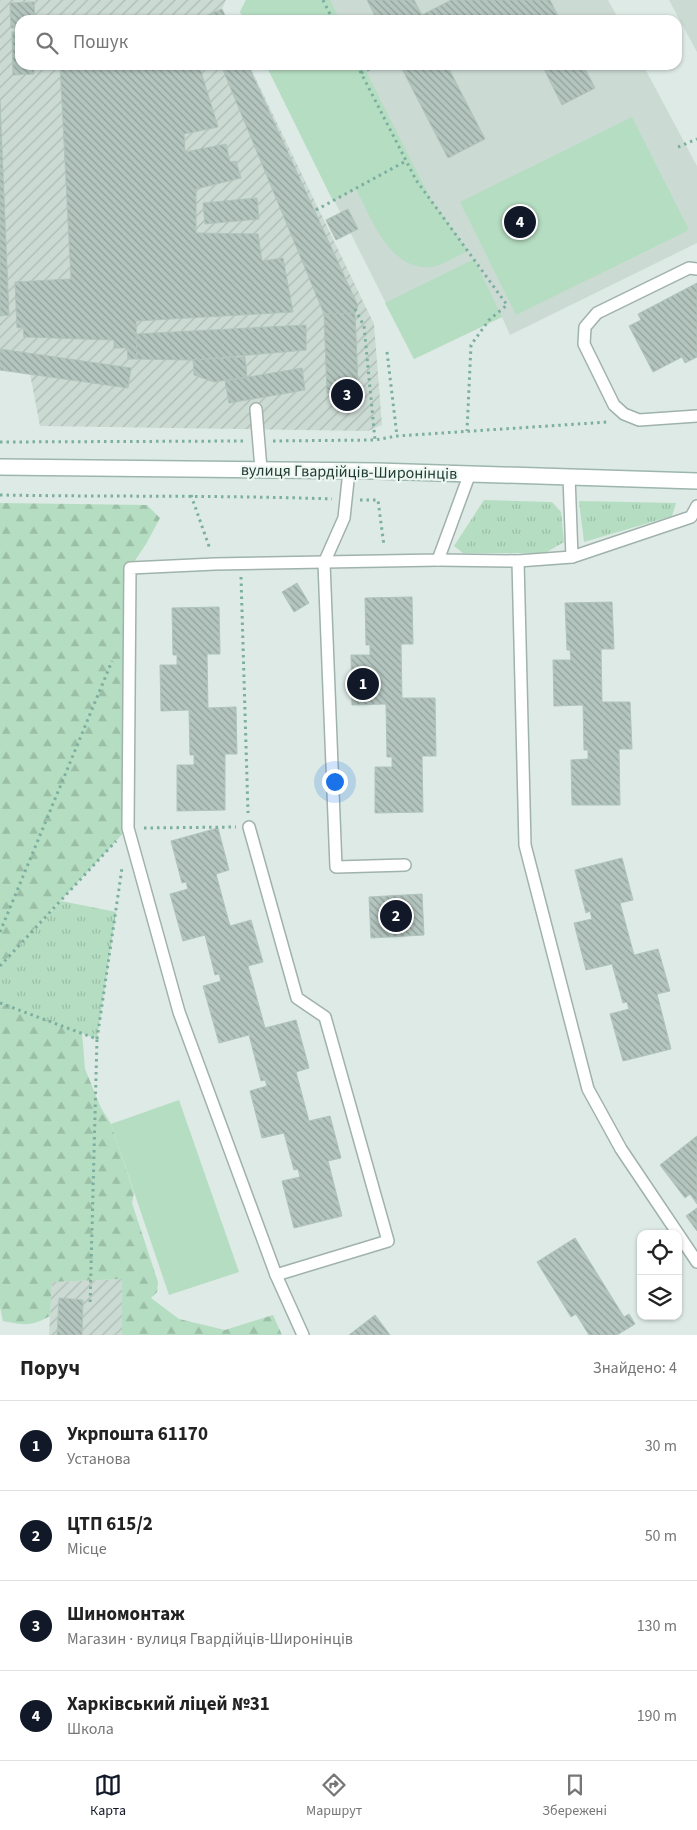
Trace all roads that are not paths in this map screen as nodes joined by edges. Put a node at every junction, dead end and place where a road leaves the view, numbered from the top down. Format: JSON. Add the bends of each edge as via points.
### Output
{"nodes":[{"id":1,"x":697,"y":269,"type":"edge"},
{"id":2,"x":256,"y":409,"type":"dead end"},
{"id":3,"x":697,"y":416,"type":"edge"},
{"id":4,"x":0,"y":467,"type":"edge"},
{"id":5,"x":261,"y":469,"type":"junction"},
{"id":6,"x":350,"y":471,"type":"junction"},
{"id":7,"x":470,"y":473,"type":"junction"},
{"id":8,"x":568,"y":476,"type":"junction"},
{"id":9,"x":697,"y":481,"type":"edge"},
{"id":10,"x":697,"y":506,"type":"edge"},
{"id":11,"x":572,"y":557,"type":"junction"},
{"id":12,"x":438,"y":560,"type":"junction"},
{"id":13,"x":518,"y":561,"type":"junction"},
{"id":14,"x":324,"y":563,"type":"junction"},
{"id":15,"x":248,"y":826,"type":"road end"},
{"id":16,"x":405,"y":865,"type":"dead end"},
{"id":17,"x":697,"y":1262,"type":"edge"},
{"id":18,"x":276,"y":1275,"type":"junction"},
{"id":19,"x":303,"y":1335,"type":"edge"}],
"edges":[{"from":1,"to":3,"type":"lane","via":[[689,268],[597,313],[585,327],[584,344],[614,404],[624,414],[639,420]]},
{"from":2,"to":5,"type":"lane"},
{"from":4,"to":5,"type":"main road","name":"вулиця Гвардійців-Широнінців"},
{"from":5,"to":6,"type":"main road","name":"вулиця Гвардійців-Широнінців"},
{"from":6,"to":7,"type":"main road","name":"вулиця Гвардійців-Широнінців"},
{"from":6,"to":14,"type":"lane","via":[[344,518]]},
{"from":7,"to":8,"type":"main road","name":"вулиця Гвардійців-Широнінців"},
{"from":7,"to":12,"type":"lane"},
{"from":8,"to":9,"type":"main road","name":"вулиця Гвардійців-Широнінців"},
{"from":8,"to":11,"type":"lane"},
{"from":10,"to":11,"type":"lane","via":[[691,517]]},
{"from":11,"to":13,"type":"lane"},
{"from":12,"to":13,"type":"lane"},
{"from":12,"to":14,"type":"lane"},
{"from":13,"to":17,"type":"lane","via":[[525,845],[588,1089],[621,1149]]},
{"from":14,"to":16,"type":"lane","via":[[336,867]]},
{"from":14,"to":18,"type":"lane","via":[[130,568],[128,828],[179,1012]]},
{"from":15,"to":18,"type":"lane","via":[[297,998],[325,1017],[388,1241]]},
{"from":18,"to":19,"type":"lane"}]}
